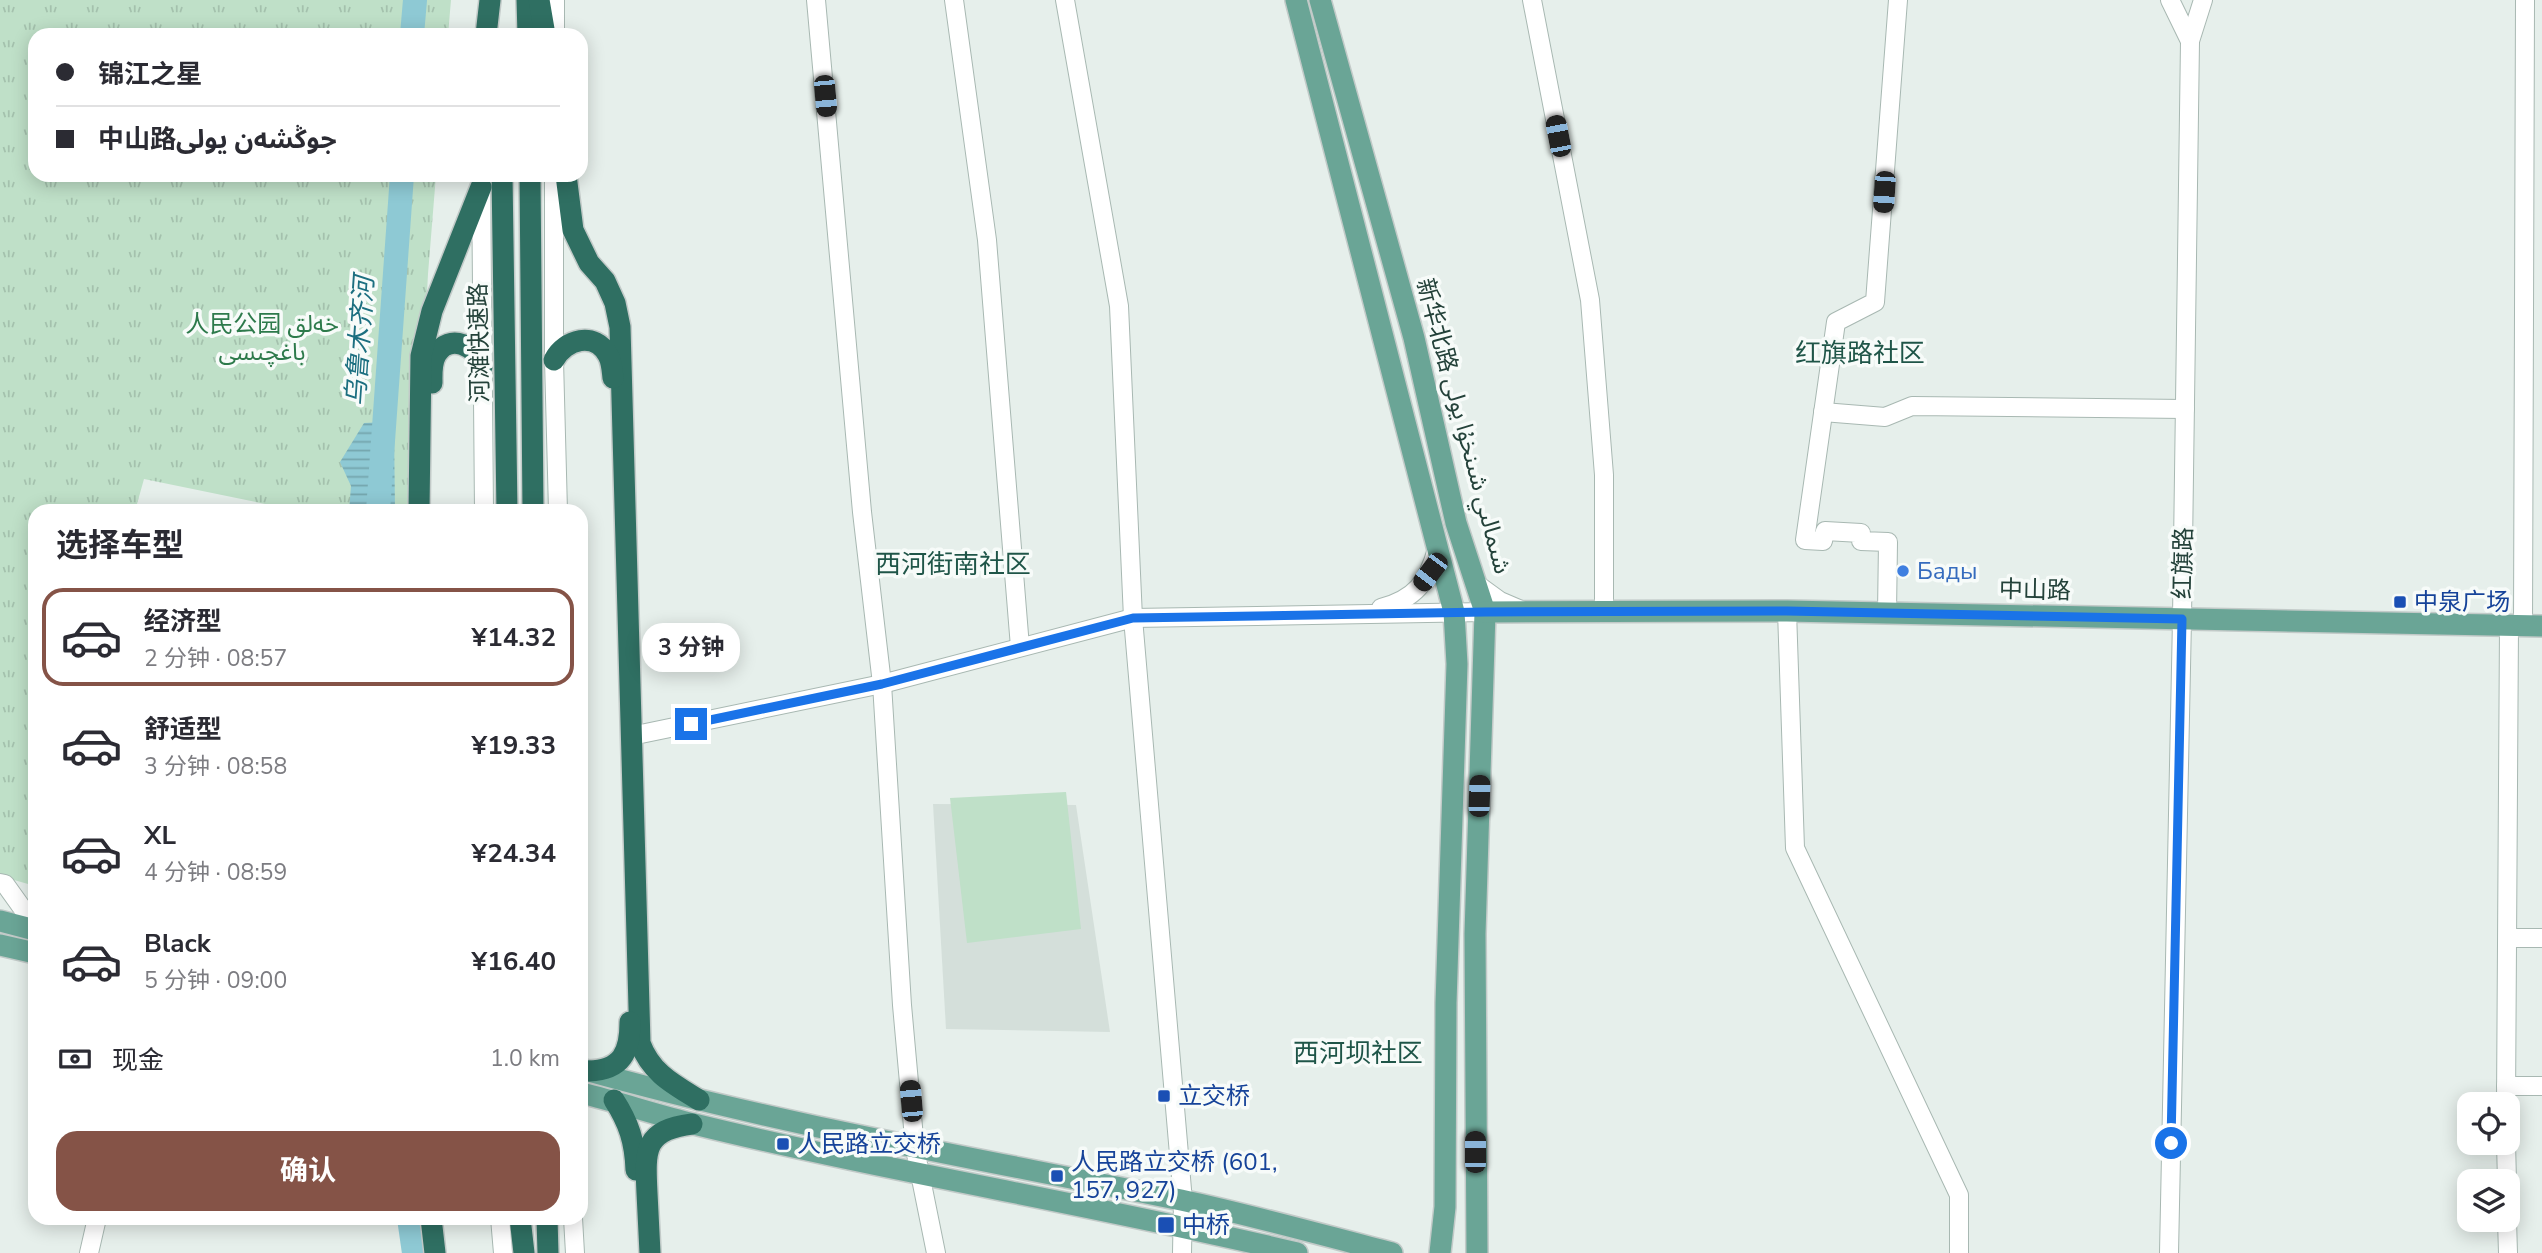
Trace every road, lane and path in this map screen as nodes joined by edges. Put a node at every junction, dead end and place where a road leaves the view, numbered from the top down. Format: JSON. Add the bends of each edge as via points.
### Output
{"nodes":[{"id":1,"x":479,"y":0,"type":"edge"},
{"id":2,"x":490,"y":0,"type":"edge"},
{"id":3,"x":498,"y":0,"type":"edge"},
{"id":4,"x":527,"y":0,"type":"edge"},
{"id":5,"x":539,"y":0,"type":"edge"},
{"id":6,"x":555,"y":0,"type":"edge"},
{"id":7,"x":816,"y":0,"type":"edge"},
{"id":8,"x":954,"y":0,"type":"edge"},
{"id":9,"x":1065,"y":0,"type":"edge"},
{"id":10,"x":1296,"y":0,"type":"edge"},
{"id":11,"x":1320,"y":0,"type":"edge"},
{"id":12,"x":1532,"y":0,"type":"edge"},
{"id":13,"x":1898,"y":0,"type":"edge"},
{"id":14,"x":2170,"y":0,"type":"edge"},
{"id":15,"x":2203,"y":0,"type":"edge"},
{"id":16,"x":2525,"y":0,"type":"edge"},
{"id":17,"x":480,"y":28,"type":"edge"},
{"id":18,"x":487,"y":28,"type":"edge"},
{"id":19,"x":499,"y":28,"type":"edge"},
{"id":20,"x":528,"y":28,"type":"edge"},
{"id":21,"x":544,"y":28,"type":"edge"},
{"id":22,"x":555,"y":28,"type":"edge"},
{"id":23,"x":2190,"y":41,"type":"junction"},
{"id":24,"x":481,"y":182,"type":"edge"},
{"id":25,"x":481,"y":182,"type":"edge"},
{"id":26,"x":502,"y":182,"type":"edge"},
{"id":27,"x":530,"y":182,"type":"edge"},
{"id":28,"x":554,"y":182,"type":"edge"},
{"id":29,"x":567,"y":182,"type":"edge"},
{"id":30,"x":554,"y":360,"type":"junction"},
{"id":31,"x":482,"y":367,"type":"junction"},
{"id":32,"x":2185,"y":409,"type":"junction"},
{"id":33,"x":1823,"y":412,"type":"junction"},
{"id":34,"x":419,"y":504,"type":"edge"},
{"id":35,"x":431,"y":504,"type":"edge"},
{"id":36,"x":484,"y":504,"type":"edge"},
{"id":37,"x":507,"y":504,"type":"edge"},
{"id":38,"x":533,"y":504,"type":"edge"},
{"id":39,"x":558,"y":504,"type":"edge"},
{"id":40,"x":1437,"y":549,"type":"junction"},
{"id":41,"x":1478,"y":585,"type":"junction"},
{"id":42,"x":1545,"y":611,"type":"junction"},
{"id":43,"x":1604,"y":611,"type":"junction"},
{"id":44,"x":1787,"y":611,"type":"junction"},
{"id":45,"x":1454,"y":612,"type":"junction"},
{"id":46,"x":1485,"y":612,"type":"junction"},
{"id":47,"x":1887,"y":613,"type":"junction"},
{"id":48,"x":1356,"y":614,"type":"junction"},
{"id":49,"x":1133,"y":618,"type":"junction"},
{"id":50,"x":2182,"y":619,"type":"junction"},
{"id":51,"x":2525,"y":626,"type":"edge"},
{"id":52,"x":1020,"y":647,"type":"junction"},
{"id":53,"x":882,"y":684,"type":"junction"},
{"id":54,"x":636,"y":735,"type":"dead end"},
{"id":55,"x":0,"y":883,"type":"edge"},
{"id":56,"x":28,"y":918,"type":"edge"},
{"id":57,"x":0,"y":921,"type":"edge"},
{"id":58,"x":28,"y":927,"type":"edge"},
{"id":59,"x":2508,"y":938,"type":"junction"},
{"id":60,"x":2542,"y":938,"type":"edge"},
{"id":61,"x":0,"y":944,"type":"edge"},
{"id":62,"x":28,"y":951,"type":"edge"},
{"id":63,"x":588,"y":1070,"type":"edge"},
{"id":64,"x":588,"y":1071,"type":"edge"},
{"id":65,"x":2542,"y":1086,"type":"edge"},
{"id":66,"x":2506,"y":1092,"type":"edge"},
{"id":67,"x":2518,"y":1092,"type":"edge"},
{"id":68,"x":588,"y":1095,"type":"edge"},
{"id":69,"x":612,"y":1100,"type":"junction"},
{"id":70,"x":699,"y":1101,"type":"junction"},
{"id":71,"x":692,"y":1124,"type":"junction"},
{"id":72,"x":915,"y":1149,"type":"junction"},
{"id":73,"x":919,"y":1173,"type":"junction"},
{"id":74,"x":1183,"y":1201,"type":"junction"},
{"id":75,"x":95,"y":1225,"type":"edge"},
{"id":76,"x":432,"y":1225,"type":"edge"},
{"id":77,"x":443,"y":1225,"type":"edge"},
{"id":78,"x":501,"y":1225,"type":"edge"},
{"id":79,"x":521,"y":1225,"type":"edge"},
{"id":80,"x":547,"y":1225,"type":"edge"},
{"id":81,"x":573,"y":1225,"type":"edge"},
{"id":82,"x":1183,"y":1226,"type":"junction"},
{"id":83,"x":2507,"y":1232,"type":"edge"},
{"id":84,"x":89,"y":1253,"type":"edge"},
{"id":85,"x":435,"y":1253,"type":"edge"},
{"id":86,"x":445,"y":1253,"type":"edge"},
{"id":87,"x":503,"y":1253,"type":"edge"},
{"id":88,"x":524,"y":1253,"type":"edge"},
{"id":89,"x":548,"y":1253,"type":"edge"},
{"id":90,"x":575,"y":1253,"type":"edge"},
{"id":91,"x":640,"y":1253,"type":"edge"},
{"id":92,"x":650,"y":1253,"type":"edge"},
{"id":93,"x":936,"y":1253,"type":"edge"},
{"id":94,"x":1182,"y":1253,"type":"edge"},
{"id":95,"x":1297,"y":1253,"type":"edge"},
{"id":96,"x":1392,"y":1253,"type":"edge"},
{"id":97,"x":1440,"y":1253,"type":"edge"},
{"id":98,"x":1477,"y":1253,"type":"edge"},
{"id":99,"x":1959,"y":1253,"type":"edge"},
{"id":100,"x":2169,"y":1253,"type":"edge"},
{"id":101,"x":2508,"y":1253,"type":"edge"}],
"edges":[{"from":1,"to":17,"type":"street"},
{"from":2,"to":18,"type":"highway"},
{"from":3,"to":19,"type":"highway"},
{"from":4,"to":20,"type":"highway"},
{"from":5,"to":21,"type":"highway"},
{"from":6,"to":22,"type":"street"},
{"from":7,"to":53,"type":"street"},
{"from":8,"to":52,"type":"street","via":[[987,240]]},
{"from":9,"to":49,"type":"street","via":[[1119,306]]},
{"from":10,"to":40,"type":"main road"},
{"from":11,"to":41,"type":"main road","name":"新华北路 شىمالىي شىنخۇا يولى","via":[[1414,338],[1456,523]]},
{"from":12,"to":43,"type":"street","via":[[1590,300],[1604,475]]},
{"from":13,"to":33,"type":"street","via":[[1875,302],[1836,321]]},
{"from":14,"to":23,"type":"street"},
{"from":15,"to":23,"type":"street"},
{"from":16,"to":51,"type":"street"},
{"from":23,"to":32,"type":"street","name":"红旗路"},
{"from":24,"to":31,"type":"street"},
{"from":25,"to":34,"type":"highway","via":[[432,311],[421,356]]},
{"from":26,"to":37,"type":"highway","name":"河滩快速路"},
{"from":27,"to":38,"type":"highway"},
{"from":28,"to":30,"type":"street"},
{"from":29,"to":70,"type":"highway","via":[[573,230],[589,263],[605,281],[620,327],[640,1043],[655,1071]]},
{"from":30,"to":39,"type":"street"},
{"from":30,"to":63,"type":"highway","via":[[565,344],[584,340],[602,347],[612,371],[630,1039],[612,1067]]},
{"from":31,"to":35,"type":"highway","via":[[476,352],[462,344],[446,346],[432,365]]},
{"from":31,"to":36,"type":"street"},
{"from":32,"to":33,"type":"street","via":[[1912,406],[1885,417]]},
{"from":32,"to":50,"type":"street","name":"红旗路"},
{"from":33,"to":47,"type":"street","via":[[1805,540],[1823,541],[1825,531],[1861,533],[1861,541],[1888,542]]},
{"from":40,"to":45,"type":"main road"},
{"from":40,"to":48,"type":"street","via":[[1430,572],[1416,590],[1397,603]]},
{"from":41,"to":42,"type":"street","via":[[1522,610]]},
{"from":41,"to":46,"type":"main road","name":"新华北路 شىمالىي شىنخۇا يولى"},
{"from":42,"to":43,"type":"main road","name":"中山路"},
{"from":42,"to":46,"type":"main road","name":"中山路"},
{"from":43,"to":44,"type":"main road","name":"中山路"},
{"from":44,"to":47,"type":"main road","name":"中山路"},
{"from":44,"to":99,"type":"street","via":[[1795,848],[1959,1195]]},
{"from":45,"to":46,"type":"street"},
{"from":45,"to":48,"type":"street"},
{"from":45,"to":97,"type":"main road","via":[[1457,664],[1446,1003],[1445,1208]]},
{"from":46,"to":98,"type":"main road","name":"新华北路 شىمالىي شىنخۇا يولى","via":[[1475,934]]},
{"from":47,"to":50,"type":"main road","name":"中山路"},
{"from":48,"to":49,"type":"street"},
{"from":49,"to":52,"type":"street"},
{"from":49,"to":74,"type":"street"},
{"from":50,"to":51,"type":"main road","name":"中山路"},
{"from":50,"to":100,"type":"street","name":"红旗路"},
{"from":51,"to":59,"type":"street"},
{"from":52,"to":53,"type":"street"},
{"from":53,"to":54,"type":"street"},
{"from":53,"to":72,"type":"street"},
{"from":55,"to":56,"type":"street"},
{"from":57,"to":58,"type":"main road"},
{"from":59,"to":60,"type":"street"},
{"from":59,"to":66,"type":"street"},
{"from":61,"to":62,"type":"main road"},
{"from":64,"to":70,"type":"main road"},
{"from":65,"to":67,"type":"street"},
{"from":68,"to":69,"type":"main road"},
{"from":69,"to":71,"type":"main road"},
{"from":69,"to":91,"type":"highway","via":[[628,1122],[635,1146]]},
{"from":70,"to":72,"type":"main road"},
{"from":71,"to":73,"type":"main road"},
{"from":71,"to":92,"type":"highway","via":[[663,1132],[645,1156]]},
{"from":72,"to":73,"type":"street"},
{"from":72,"to":74,"type":"main road"},
{"from":73,"to":82,"type":"main road"},
{"from":73,"to":93,"type":"street"},
{"from":74,"to":82,"type":"street"},
{"from":74,"to":96,"type":"main road"},
{"from":75,"to":84,"type":"street"},
{"from":76,"to":85,"type":"highway"},
{"from":77,"to":86,"type":"highway"},
{"from":78,"to":87,"type":"street"},
{"from":79,"to":88,"type":"highway"},
{"from":80,"to":89,"type":"highway"},
{"from":81,"to":90,"type":"street"},
{"from":82,"to":94,"type":"street"},
{"from":82,"to":95,"type":"main road"},
{"from":83,"to":101,"type":"street"}]}
